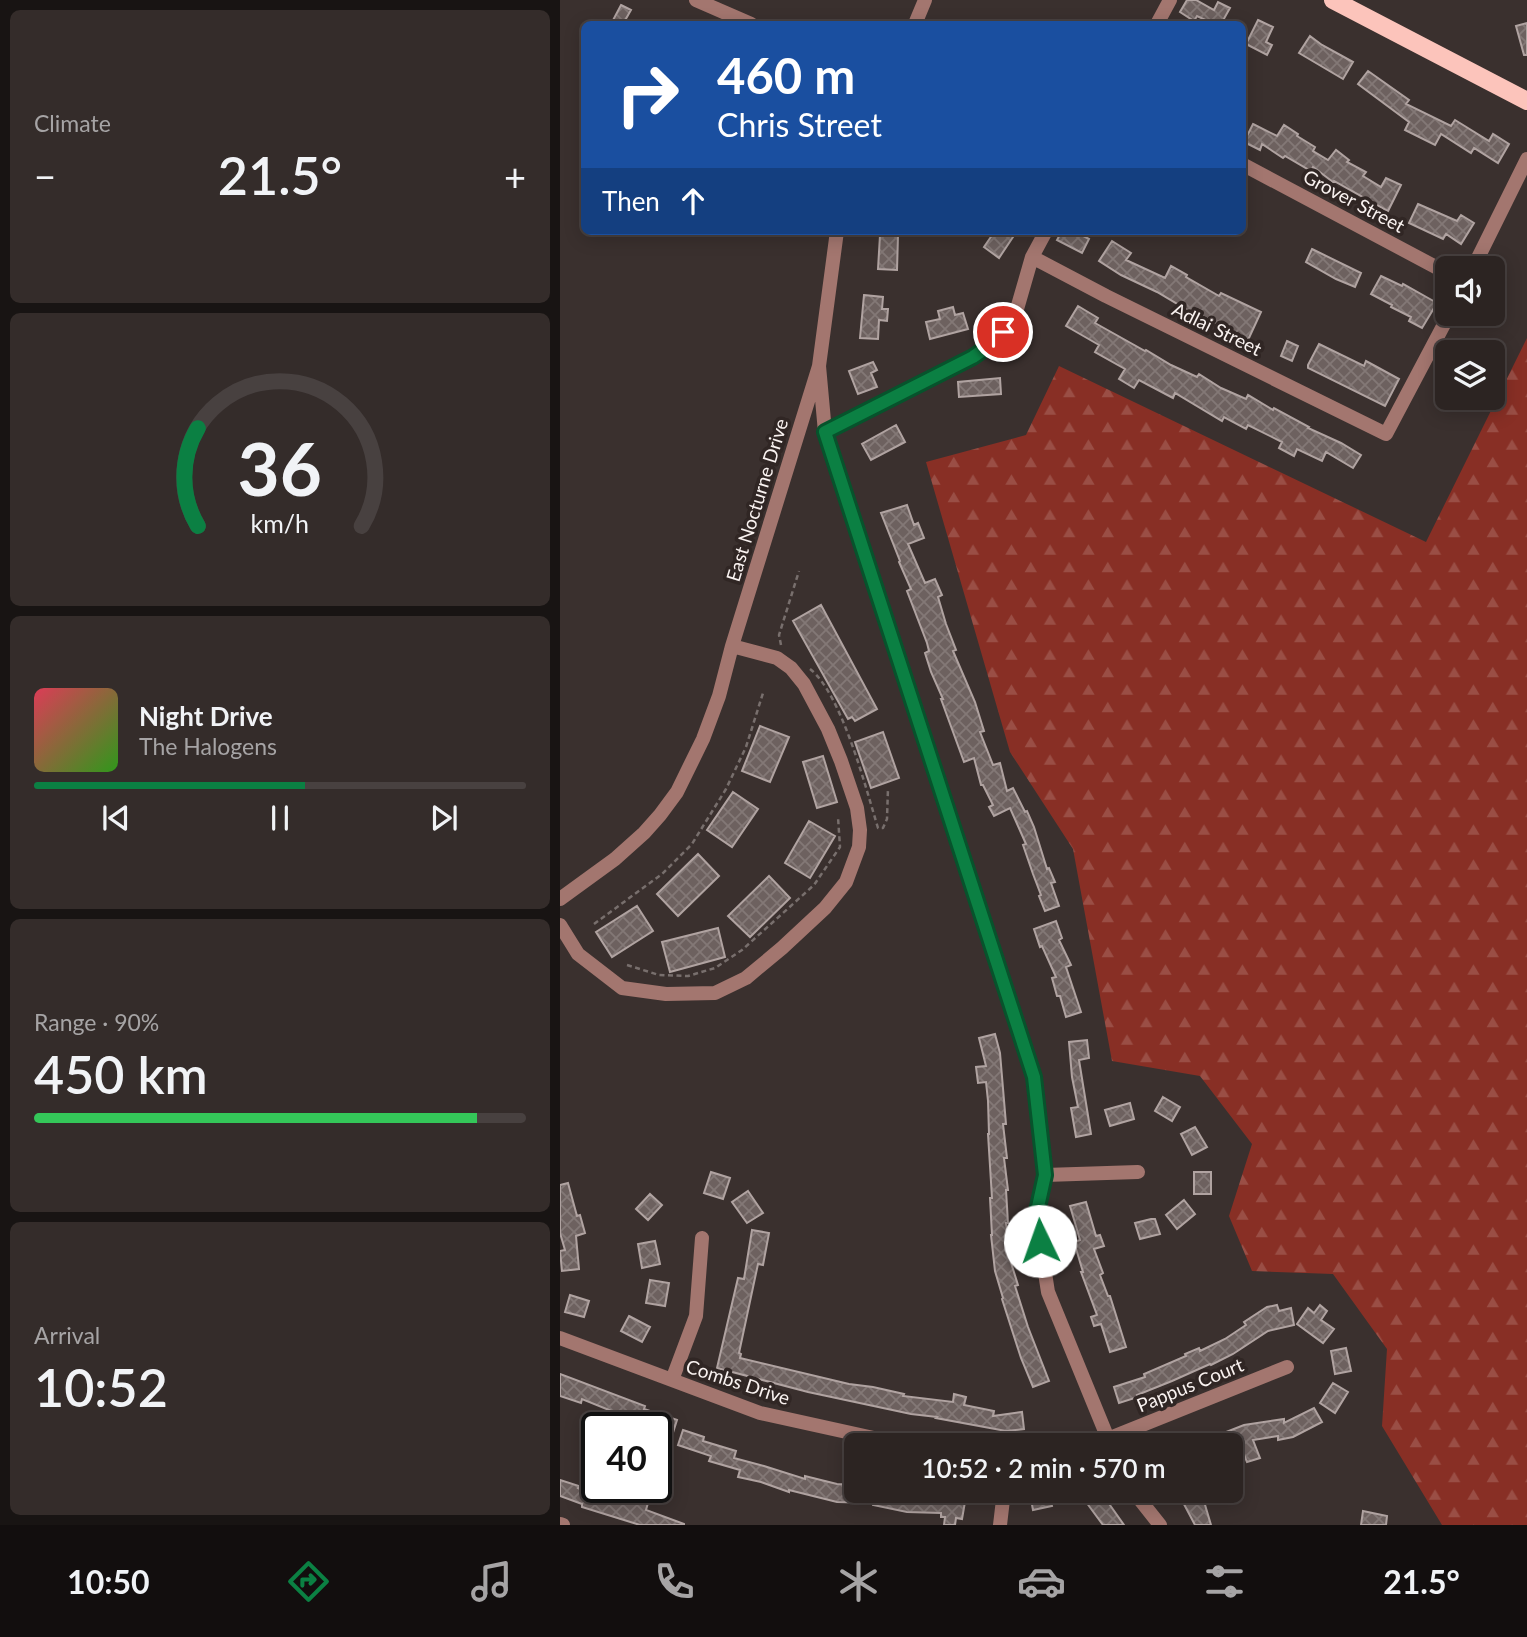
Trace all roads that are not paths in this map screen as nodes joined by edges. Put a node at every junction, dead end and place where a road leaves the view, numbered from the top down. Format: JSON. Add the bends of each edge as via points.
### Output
{"nodes":[{"id":1,"x":696,"y":0,"type":"edge"},
{"id":2,"x":925,"y":0,"type":"edge"},
{"id":3,"x":1170,"y":0,"type":"edge"},
{"id":4,"x":1333,"y":0,"type":"edge"},
{"id":5,"x":744,"y":21,"type":"edge"},
{"id":6,"x":916,"y":21,"type":"edge"},
{"id":7,"x":1159,"y":21,"type":"edge"},
{"id":8,"x":1527,"y":101,"type":"edge"},
{"id":9,"x":1527,"y":159,"type":"edge"},
{"id":10,"x":1246,"y":166,"type":"edge"},
{"id":11,"x":836,"y":235,"type":"edge"},
{"id":12,"x":1044,"y":235,"type":"edge"},
{"id":13,"x":1479,"y":256,"type":"edge"},
{"id":14,"x":1032,"y":257,"type":"junction"},
{"id":15,"x":1435,"y":266,"type":"edge"},
{"id":16,"x":1443,"y":326,"type":"edge"},
{"id":17,"x":820,"y":366,"type":"junction"},
{"id":18,"x":825,"y":432,"type":"junction"},
{"id":19,"x":732,"y":646,"type":"junction"},
{"id":20,"x":560,"y":899,"type":"edge"},
{"id":21,"x":560,"y":925,"type":"edge"},
{"id":22,"x":1139,"y":1172,"type":"dead end"},
{"id":23,"x":1045,"y":1175,"type":"junction"},
{"id":24,"x":702,"y":1238,"type":"dead end"},
{"id":25,"x":560,"y":1338,"type":"edge"},
{"id":26,"x":1287,"y":1367,"type":"dead end"},
{"id":27,"x":672,"y":1380,"type":"junction"},
{"id":28,"x":850,"y":1433,"type":"edge"},
{"id":29,"x":1105,"y":1433,"type":"edge"},
{"id":30,"x":1130,"y":1433,"type":"edge"},
{"id":31,"x":1003,"y":1503,"type":"edge"},
{"id":32,"x":1143,"y":1503,"type":"edge"},
{"id":33,"x":1000,"y":1525,"type":"edge"},
{"id":34,"x":1160,"y":1525,"type":"edge"}],
"edges":[{"from":1,"to":5,"type":"street"},
{"from":2,"to":6,"type":"street"},
{"from":3,"to":7,"type":"street"},
{"from":4,"to":8,"type":"main road"},
{"from":9,"to":13,"type":"street"},
{"from":10,"to":15,"type":"street","name":"Grover Street"},
{"from":11,"to":17,"type":"street"},
{"from":12,"to":14,"type":"street"},
{"from":14,"to":16,"type":"street","name":"Adlai Street","via":[[1386,434]]},
{"from":14,"to":18,"type":"street","via":[[1017,309],[990,345]]},
{"from":17,"to":18,"type":"street"},
{"from":17,"to":19,"type":"street","name":"East Nocturne Drive"},
{"from":18,"to":23,"type":"street","via":[[1034,1077]]},
{"from":19,"to":20,"type":"street","name":"East Nocturne Drive","via":[[703,739],[675,794],[644,833]]},
{"from":19,"to":21,"type":"street","via":[[777,658],[791,668],[828,729],[857,808],[860,830],[846,882],[782,948],[746,978],[715,993],[666,994],[622,988],[578,954]]},
{"from":22,"to":23,"type":"street"},
{"from":23,"to":29,"type":"street","via":[[1036,1216],[1048,1292]]},
{"from":24,"to":27,"type":"street","via":[[696,1315]]},
{"from":25,"to":27,"type":"street","name":"Combs Drive"},
{"from":26,"to":30,"type":"street","name":"Pappus Court"},
{"from":27,"to":28,"type":"street","name":"Combs Drive","via":[[760,1413]]},
{"from":31,"to":33,"type":"street"},
{"from":32,"to":34,"type":"street"}]}
